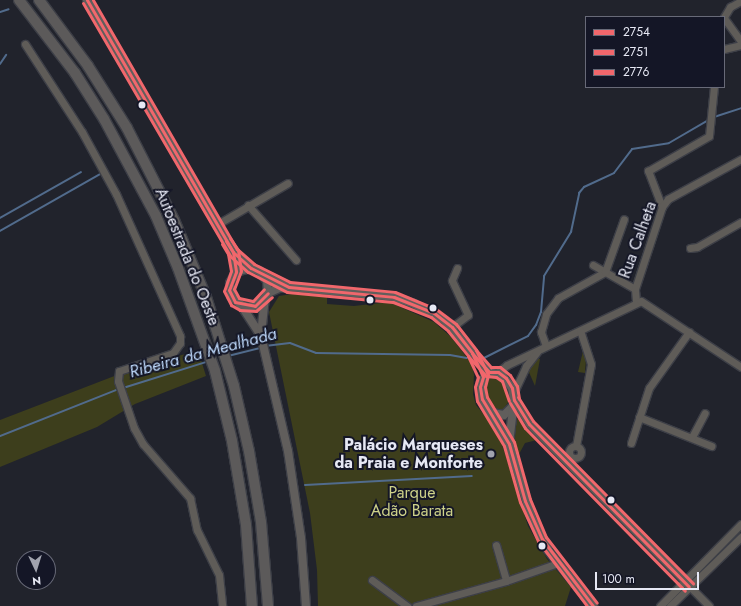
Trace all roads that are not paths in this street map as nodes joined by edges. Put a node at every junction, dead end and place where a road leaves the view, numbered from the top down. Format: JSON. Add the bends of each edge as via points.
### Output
{"nodes":[{"id":1,"x":19,"y":0,"type":"edge"},
{"id":2,"x":39,"y":0,"type":"edge"},
{"id":3,"x":87,"y":0,"type":"edge"},
{"id":4,"x":741,"y":1,"type":"edge"},
{"id":5,"x":725,"y":16,"type":"edge"},
{"id":6,"x":725,"y":18,"type":"edge"},
{"id":7,"x":741,"y":41,"type":"edge"},
{"id":8,"x":25,"y":44,"type":"dead end"},
{"id":9,"x":741,"y":45,"type":"edge"},
{"id":10,"x":725,"y":49,"type":"edge"},
{"id":11,"x":714,"y":88,"type":"edge"},
{"id":12,"x":741,"y":159,"type":"edge"},
{"id":13,"x":288,"y":183,"type":"dead end"},
{"id":14,"x":248,"y":205,"type":"junction"},
{"id":15,"x":662,"y":207,"type":"junction"},
{"id":16,"x":624,"y":219,"type":"dead end"},
{"id":17,"x":741,"y":222,"type":"edge"},
{"id":18,"x":216,"y":225,"type":"junction"},
{"id":19,"x":690,"y":248,"type":"dead end"},
{"id":20,"x":233,"y":252,"type":"junction"},
{"id":21,"x":296,"y":260,"type":"dead end"},
{"id":22,"x":593,"y":265,"type":"dead end"},
{"id":23,"x":251,"y":268,"type":"junction"},
{"id":24,"x":457,"y":268,"type":"dead end"},
{"id":25,"x":236,"y":272,"type":"junction"},
{"id":26,"x":605,"y":272,"type":"junction"},
{"id":27,"x":263,"y":275,"type":"junction"},
{"id":28,"x":289,"y":287,"type":"junction"},
{"id":29,"x":635,"y":289,"type":"junction"},
{"id":30,"x":267,"y":296,"type":"junction"},
{"id":31,"x":636,"y":301,"type":"junction"},
{"id":32,"x":241,"y":305,"type":"junction"},
{"id":33,"x":452,"y":327,"type":"junction"},
{"id":34,"x":580,"y":330,"type":"junction"},
{"id":35,"x":689,"y":332,"type":"junction"},
{"id":36,"x":261,"y":336,"type":"junction"},
{"id":37,"x":546,"y":346,"type":"junction"},
{"id":38,"x":538,"y":350,"type":"junction"},
{"id":39,"x":741,"y":366,"type":"edge"},
{"id":40,"x":490,"y":374,"type":"junction"},
{"id":41,"x":513,"y":400,"type":"junction"},
{"id":42,"x":492,"y":413,"type":"junction"},
{"id":43,"x":704,"y":414,"type":"dead end"},
{"id":44,"x":639,"y":417,"type":"junction"},
{"id":45,"x":692,"y":437,"type":"junction"},
{"id":46,"x":631,"y":443,"type":"dead end"},
{"id":47,"x":509,"y":444,"type":"junction"},
{"id":48,"x":576,"y":446,"type":"junction"},
{"id":49,"x":711,"y":446,"type":"dead end"},
{"id":50,"x":555,"y":450,"type":"junction"},
{"id":51,"x":569,"y":450,"type":"junction"},
{"id":52,"x":741,"y":524,"type":"edge"},
{"id":53,"x":741,"y":537,"type":"edge"},
{"id":54,"x":496,"y":545,"type":"dead end"},
{"id":55,"x":558,"y":563,"type":"junction"},
{"id":56,"x":372,"y":580,"type":"dead end"},
{"id":57,"x":506,"y":580,"type":"junction"},
{"id":58,"x":686,"y":584,"type":"junction"},
{"id":59,"x":222,"y":606,"type":"edge"},
{"id":60,"x":252,"y":606,"type":"edge"},
{"id":61,"x":268,"y":606,"type":"edge"},
{"id":62,"x":306,"y":606,"type":"edge"},
{"id":63,"x":407,"y":606,"type":"edge"},
{"id":64,"x":416,"y":606,"type":"edge"},
{"id":65,"x":593,"y":606,"type":"edge"},
{"id":66,"x":660,"y":606,"type":"edge"},
{"id":67,"x":670,"y":606,"type":"edge"},
{"id":68,"x":709,"y":606,"type":"edge"}],
"edges":[{"from":1,"to":60,"type":"highway","name":"Autoestrada do Oeste","via":[[79,80],[137,178],[178,268],[206,345],[232,441],[246,525]]},
{"from":2,"to":61,"type":"highway","name":"Autoestrada do Oeste","via":[[88,66],[127,128],[192,261],[229,368],[249,451],[261,522]]},
{"from":3,"to":18,"type":"main road"},
{"from":4,"to":5,"type":"street","via":[[730,7]]},
{"from":6,"to":7,"type":"street"},
{"from":8,"to":59,"type":"street","via":[[82,132],[116,194],[180,336],[180,343],[173,353],[119,370],[118,381],[142,444],[190,498],[197,530],[219,574]]},
{"from":9,"to":10,"type":"street"},
{"from":11,"to":15,"type":"street","via":[[710,113],[711,127],[707,138],[648,171]]},
{"from":12,"to":15,"type":"street","name":"Rua Calheta","via":[[668,199]]},
{"from":13,"to":14,"type":"street"},
{"from":14,"to":18,"type":"street"},
{"from":14,"to":21,"type":"street"},
{"from":15,"to":29,"type":"street","name":"Rua Calheta"},
{"from":16,"to":26,"type":"street"},
{"from":17,"to":19,"type":"street","via":[[697,247]]},
{"from":18,"to":20,"type":"main road"},
{"from":20,"to":23,"type":"main road"},
{"from":20,"to":25,"type":"main road"},
{"from":22,"to":26,"type":"street"},
{"from":23,"to":25,"type":"main road"},
{"from":23,"to":27,"type":"main road"},
{"from":24,"to":33,"type":"street","via":[[452,280],[468,315]]},
{"from":25,"to":32,"type":"main road","via":[[229,290],[231,296]]},
{"from":26,"to":29,"type":"street"},
{"from":26,"to":37,"type":"street","via":[[558,298],[546,314],[541,332]]},
{"from":27,"to":28,"type":"main road"},
{"from":27,"to":30,"type":"main road","via":[[269,285]]},
{"from":28,"to":30,"type":"main road","via":[[279,288]]},
{"from":28,"to":33,"type":"main road","via":[[394,297],[434,313]]},
{"from":29,"to":31,"type":"street","name":"Rua Calheta"},
{"from":30,"to":32,"type":"main road","via":[[255,306]]},
{"from":30,"to":36,"type":"main road"},
{"from":31,"to":34,"type":"street"},
{"from":31,"to":35,"type":"street","via":[[645,301]]},
{"from":32,"to":36,"type":"main road"},
{"from":33,"to":40,"type":"main road"},
{"from":34,"to":37,"type":"street"},
{"from":34,"to":48,"type":"street","via":[[591,364]]},
{"from":35,"to":39,"type":"street"},
{"from":35,"to":44,"type":"street","via":[[649,388]]},
{"from":36,"to":62,"type":"main road","via":[[296,492]]},
{"from":37,"to":38,"type":"street"},
{"from":38,"to":40,"type":"street"},
{"from":38,"to":41,"type":"street","via":[[526,366]]},
{"from":40,"to":41,"type":"main road","via":[[506,378]]},
{"from":40,"to":42,"type":"main road","via":[[480,387],[482,399]]},
{"from":41,"to":42,"type":"main road","via":[[504,415]]},
{"from":41,"to":47,"type":"main road"},
{"from":41,"to":50,"type":"street","via":[[529,424]]},
{"from":42,"to":47,"type":"main road"},
{"from":43,"to":45,"type":"street"},
{"from":44,"to":45,"type":"street"},
{"from":44,"to":46,"type":"street"},
{"from":45,"to":49,"type":"street"},
{"from":47,"to":55,"type":"main road","via":[[529,511],[542,539]]},
{"from":48,"to":51,"type":"street"},
{"from":48,"to":51,"type":"street","via":[[581,450],[579,457],[572,457]]},
{"from":50,"to":51,"type":"street"},
{"from":50,"to":58,"type":"street"},
{"from":52,"to":58,"type":"street"},
{"from":53,"to":58,"type":"street"},
{"from":54,"to":57,"type":"street"},
{"from":55,"to":57,"type":"street"},
{"from":55,"to":65,"type":"main road"},
{"from":56,"to":63,"type":"street"},
{"from":57,"to":64,"type":"street"},
{"from":58,"to":66,"type":"street"},
{"from":58,"to":67,"type":"street"},
{"from":58,"to":68,"type":"street"}]}
